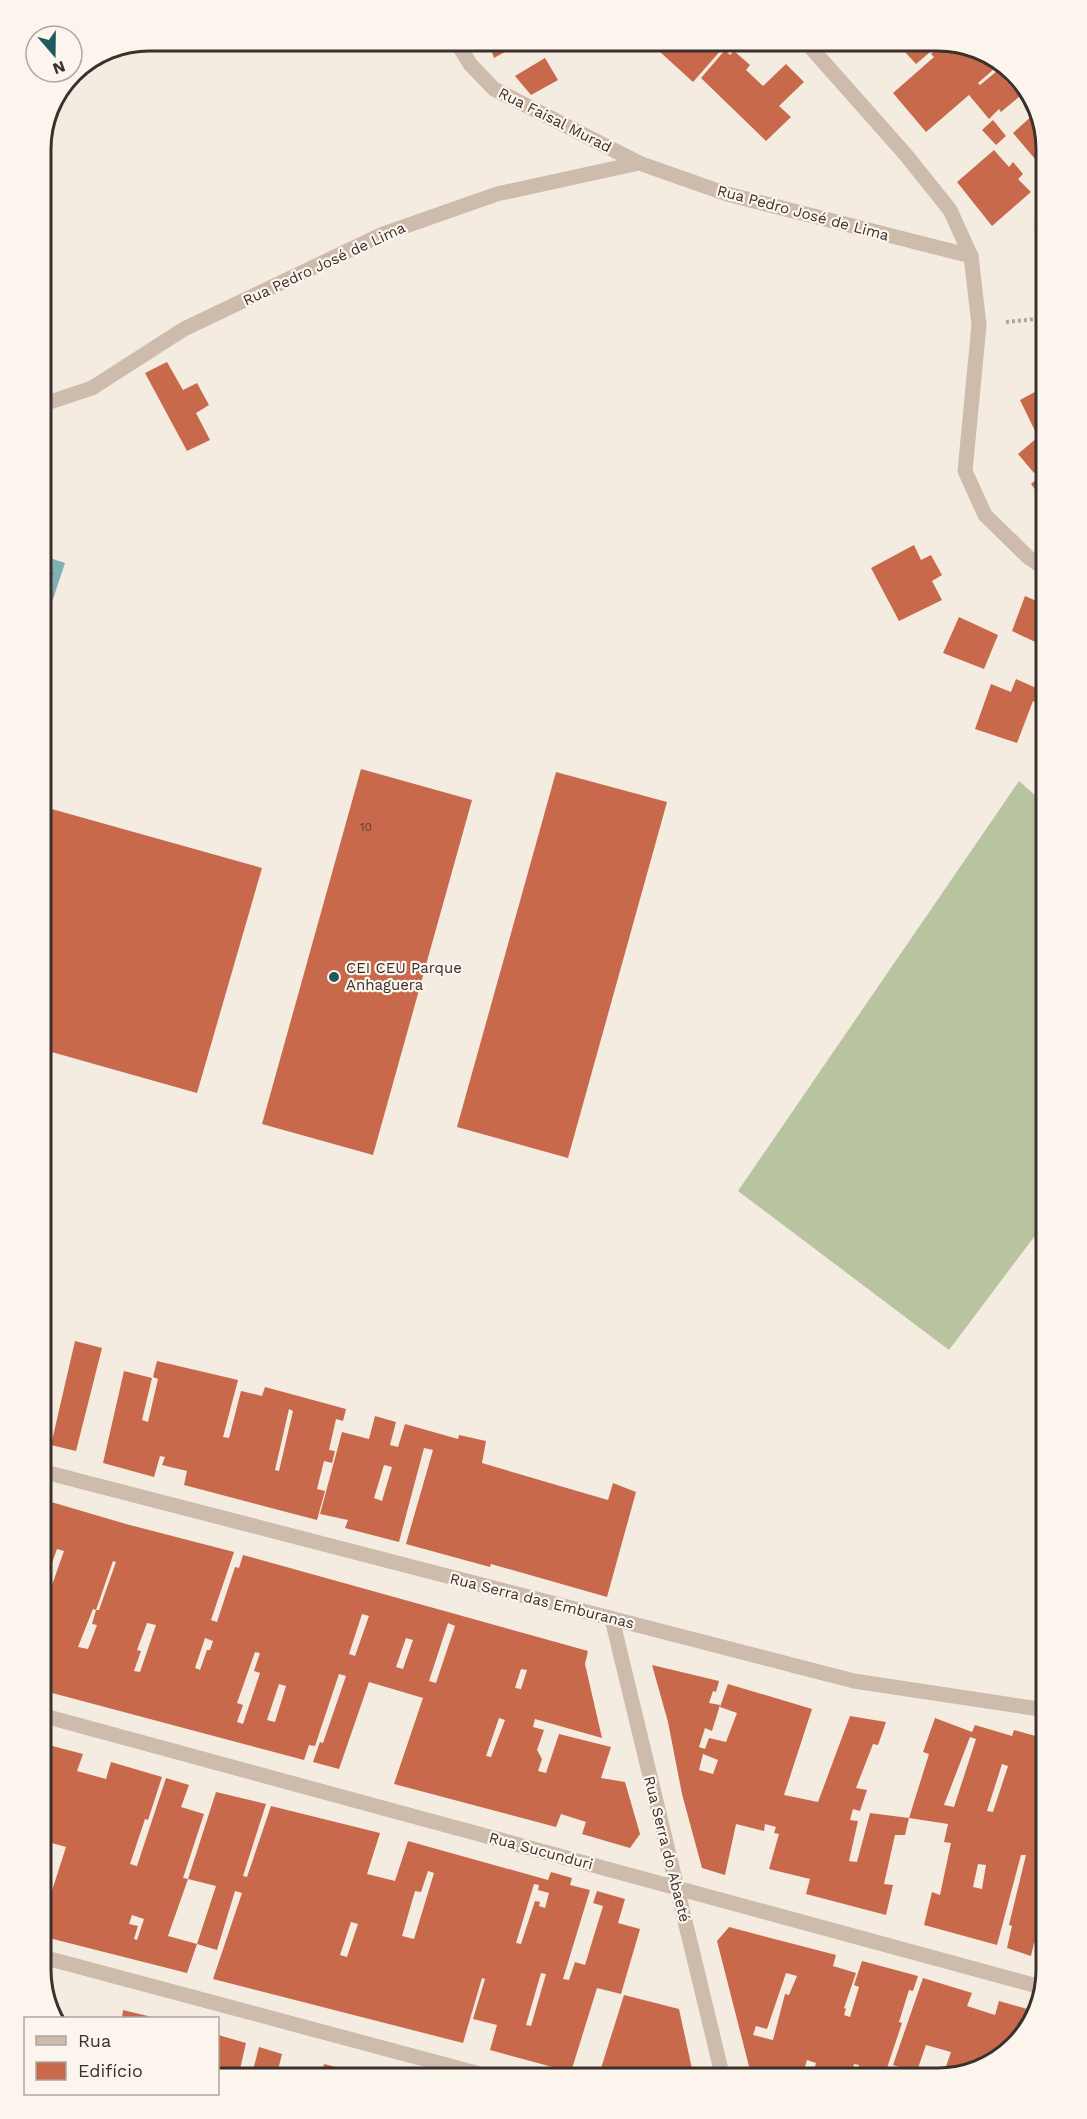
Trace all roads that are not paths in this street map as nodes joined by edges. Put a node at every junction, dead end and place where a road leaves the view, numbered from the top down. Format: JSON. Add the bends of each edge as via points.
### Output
{"nodes":[{"id":1,"x":462,"y":51,"type":"edge"},
{"id":2,"x":815,"y":51,"type":"edge"},
{"id":3,"x":639,"y":163,"type":"junction"},
{"id":4,"x":972,"y":256,"type":"junction"},
{"id":5,"x":51,"y":402,"type":"edge"},
{"id":6,"x":1036,"y":562,"type":"edge"},
{"id":7,"x":51,"y":1474,"type":"edge"},
{"id":8,"x":612,"y":1618,"type":"junction"},
{"id":9,"x":1036,"y":1708,"type":"edge"},
{"id":10,"x":51,"y":1718,"type":"edge"},
{"id":11,"x":676,"y":1888,"type":"junction"},
{"id":12,"x":51,"y":1959,"type":"edge"},
{"id":13,"x":1034,"y":1985,"type":"edge"},
{"id":14,"x":458,"y":2068,"type":"edge"},
{"id":15,"x":721,"y":2068,"type":"edge"}],
"edges":[{"from":1,"to":3,"type":"street","name":"Rua Faisal Murad","via":[[494,89]]},
{"from":2,"to":4,"type":"street","via":[[950,210]]},
{"from":3,"to":4,"type":"street","name":"Rua Pedro José de Lima","via":[[728,194]]},
{"from":3,"to":5,"type":"street","name":"Rua Pedro José de Lima","via":[[497,194],[384,234],[184,329],[92,388]]},
{"from":4,"to":6,"type":"street","via":[[979,325],[965,471],[985,514]]},
{"from":7,"to":8,"type":"street","name":"Rua Serra das Emburanas"},
{"from":8,"to":9,"type":"street","name":"Rua Serra das Emburanas","via":[[854,1682]]},
{"from":8,"to":11,"type":"street","name":"Rua Serra do Abaeté"},
{"from":10,"to":11,"type":"street","name":"Rua Sucunduri"},
{"from":11,"to":13,"type":"street","name":"Rua Sucunduri"},
{"from":11,"to":15,"type":"street","name":"Rua Serra do Abaeté"},
{"from":12,"to":14,"type":"street"}]}
